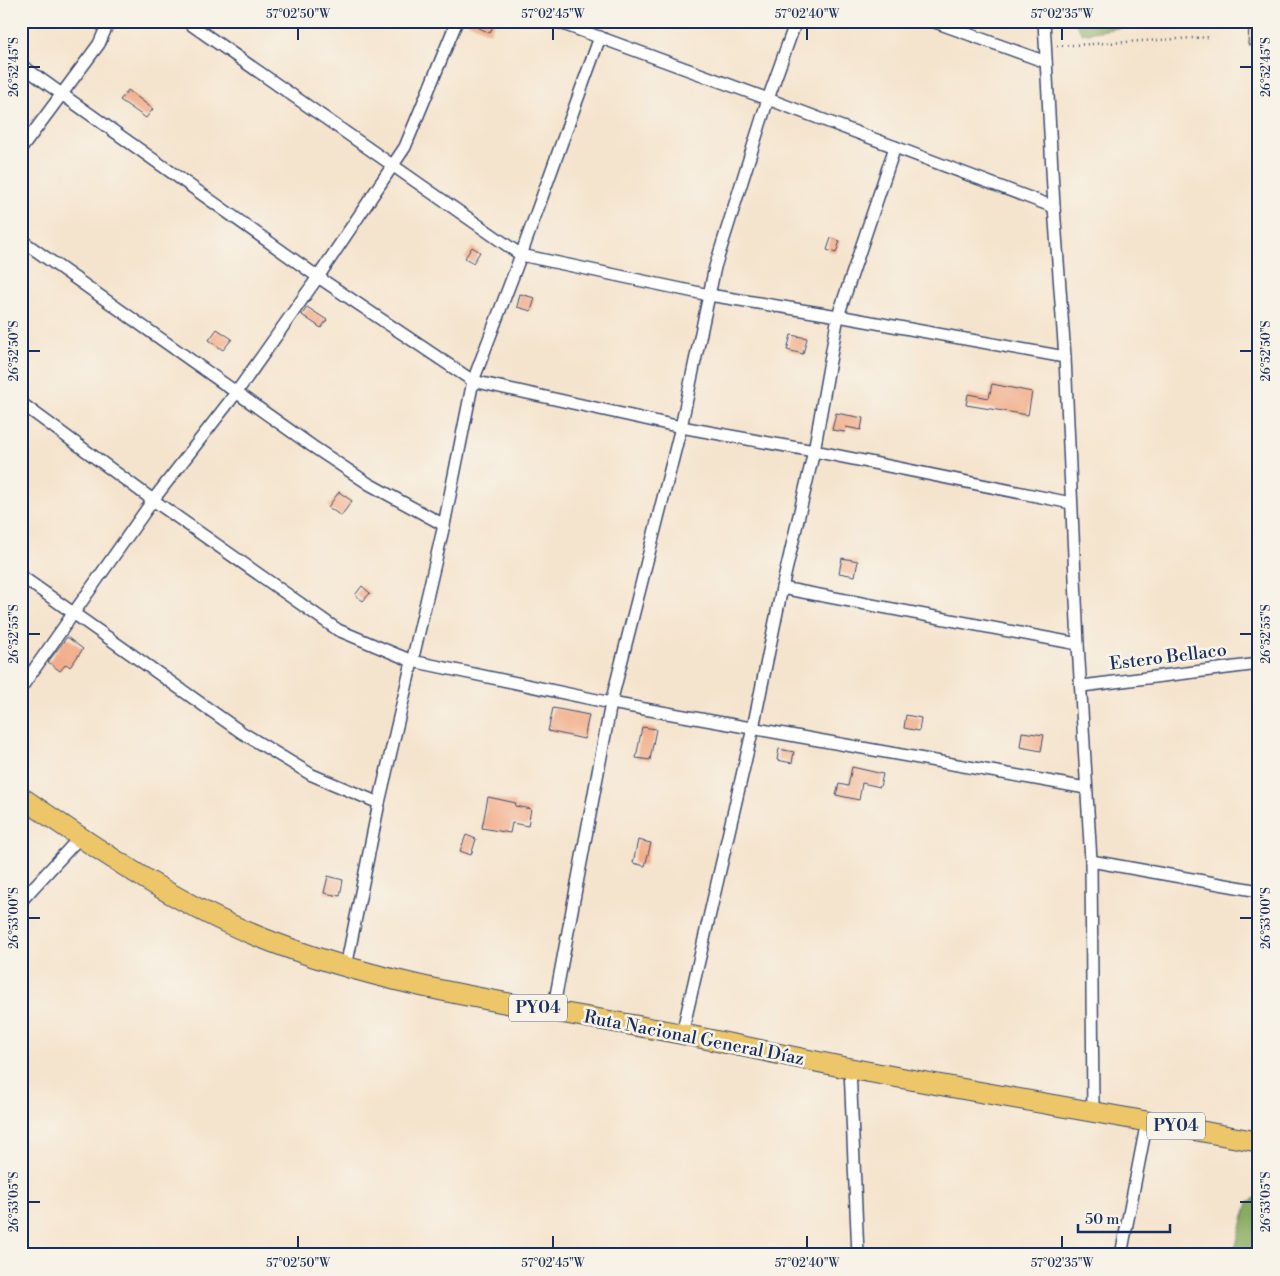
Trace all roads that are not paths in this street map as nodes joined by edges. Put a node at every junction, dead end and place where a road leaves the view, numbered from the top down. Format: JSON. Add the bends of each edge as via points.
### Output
{"nodes":[{"id":1,"x":109,"y":21,"type":"edge"},
{"id":2,"x":186,"y":21,"type":"edge"},
{"id":3,"x":457,"y":21,"type":"edge"},
{"id":4,"x":555,"y":21,"type":"edge"},
{"id":5,"x":796,"y":21,"type":"edge"},
{"id":6,"x":932,"y":21,"type":"edge"},
{"id":7,"x":1044,"y":21,"type":"edge"},
{"id":8,"x":600,"y":37,"type":"junction"},
{"id":9,"x":1046,"y":62,"type":"junction"},
{"id":10,"x":21,"y":65,"type":"edge"},
{"id":11,"x":62,"y":93,"type":"junction"},
{"id":12,"x":768,"y":99,"type":"junction"},
{"id":13,"x":895,"y":147,"type":"junction"},
{"id":14,"x":21,"y":149,"type":"edge"},
{"id":15,"x":392,"y":165,"type":"junction"},
{"id":16,"x":1054,"y":207,"type":"junction"},
{"id":17,"x":21,"y":240,"type":"edge"},
{"id":18,"x":521,"y":255,"type":"junction"},
{"id":19,"x":318,"y":277,"type":"junction"},
{"id":20,"x":709,"y":295,"type":"junction"},
{"id":21,"x":838,"y":316,"type":"junction"},
{"id":22,"x":1064,"y":358,"type":"junction"},
{"id":23,"x":473,"y":380,"type":"junction"},
{"id":24,"x":236,"y":393,"type":"junction"},
{"id":25,"x":21,"y":403,"type":"edge"},
{"id":26,"x":681,"y":426,"type":"junction"},
{"id":27,"x":814,"y":451,"type":"junction"},
{"id":28,"x":153,"y":500,"type":"junction"},
{"id":29,"x":1071,"y":502,"type":"junction"},
{"id":30,"x":444,"y":525,"type":"junction"},
{"id":31,"x":21,"y":576,"type":"edge"},
{"id":32,"x":782,"y":588,"type":"junction"},
{"id":33,"x":73,"y":612,"type":"junction"},
{"id":34,"x":1078,"y":644,"type":"junction"},
{"id":35,"x":412,"y":661,"type":"junction"},
{"id":36,"x":1259,"y":664,"type":"edge"},
{"id":37,"x":1082,"y":686,"type":"junction"},
{"id":38,"x":21,"y":688,"type":"edge"},
{"id":39,"x":611,"y":703,"type":"junction"},
{"id":40,"x":753,"y":728,"type":"junction"},
{"id":41,"x":1086,"y":788,"type":"junction"},
{"id":42,"x":21,"y":797,"type":"edge"},
{"id":43,"x":379,"y":803,"type":"junction"},
{"id":44,"x":80,"y":838,"type":"junction"},
{"id":45,"x":1090,"y":860,"type":"junction"},
{"id":46,"x":1259,"y":891,"type":"edge"},
{"id":47,"x":21,"y":901,"type":"edge"},
{"id":48,"x":346,"y":967,"type":"junction"},
{"id":49,"x":553,"y":1011,"type":"junction"},
{"id":50,"x":682,"y":1034,"type":"junction"},
{"id":51,"x":850,"y":1068,"type":"junction"},
{"id":52,"x":1092,"y":1111,"type":"junction"},
{"id":53,"x":1147,"y":1121,"type":"junction"},
{"id":54,"x":1259,"y":1142,"type":"edge"},
{"id":55,"x":858,"y":1255,"type":"edge"},
{"id":56,"x":1121,"y":1255,"type":"edge"}],
"edges":[{"from":1,"to":11,"type":"street","via":[[99,44]]},
{"from":2,"to":15,"type":"street"},
{"from":3,"to":15,"type":"street","via":[[405,147]]},
{"from":4,"to":8,"type":"street"},
{"from":5,"to":12,"type":"street"},
{"from":6,"to":9,"type":"street"},
{"from":7,"to":9,"type":"street"},
{"from":8,"to":12,"type":"street"},
{"from":8,"to":18,"type":"street"},
{"from":9,"to":16,"type":"street"},
{"from":10,"to":11,"type":"street"},
{"from":11,"to":14,"type":"street"},
{"from":11,"to":19,"type":"street"},
{"from":12,"to":13,"type":"street"},
{"from":12,"to":20,"type":"street","via":[[715,266]]},
{"from":13,"to":16,"type":"street"},
{"from":13,"to":21,"type":"street"},
{"from":15,"to":18,"type":"street"},
{"from":15,"to":19,"type":"street"},
{"from":16,"to":22,"type":"street"},
{"from":17,"to":24,"type":"street"},
{"from":18,"to":20,"type":"street"},
{"from":18,"to":23,"type":"street"},
{"from":19,"to":23,"type":"street"},
{"from":19,"to":24,"type":"street"},
{"from":20,"to":21,"type":"street"},
{"from":20,"to":26,"type":"street"},
{"from":21,"to":22,"type":"street"},
{"from":21,"to":27,"type":"street"},
{"from":22,"to":29,"type":"street"},
{"from":23,"to":26,"type":"street"},
{"from":23,"to":30,"type":"street"},
{"from":24,"to":28,"type":"street"},
{"from":24,"to":30,"type":"street","via":[[369,484]]},
{"from":25,"to":28,"type":"street"},
{"from":26,"to":27,"type":"street"},
{"from":26,"to":39,"type":"street"},
{"from":27,"to":29,"type":"street"},
{"from":27,"to":32,"type":"street"},
{"from":28,"to":33,"type":"street"},
{"from":28,"to":35,"type":"street","via":[[338,630]]},
{"from":29,"to":34,"type":"street"},
{"from":30,"to":35,"type":"street"},
{"from":31,"to":33,"type":"street"},
{"from":32,"to":34,"type":"street"},
{"from":32,"to":40,"type":"street"},
{"from":33,"to":38,"type":"street"},
{"from":33,"to":43,"type":"street","via":[[241,732],[312,775]]},
{"from":34,"to":37,"type":"street"},
{"from":35,"to":39,"type":"street"},
{"from":35,"to":43,"type":"street"},
{"from":36,"to":37,"type":"street","name":"Estero Bellaco"},
{"from":37,"to":41,"type":"street"},
{"from":39,"to":40,"type":"street"},
{"from":39,"to":49,"type":"street"},
{"from":40,"to":41,"type":"street"},
{"from":40,"to":50,"type":"street"},
{"from":41,"to":45,"type":"street"},
{"from":42,"to":44,"type":"highway","name":"Ruta Nacional General Díaz","number":"PY04"},
{"from":43,"to":48,"type":"street"},
{"from":44,"to":47,"type":"street"},
{"from":44,"to":48,"type":"highway","name":"Ruta Nacional General Díaz","number":"PY04","via":[[198,908],[256,936]]},
{"from":45,"to":46,"type":"street"},
{"from":45,"to":52,"type":"street"},
{"from":48,"to":49,"type":"highway","name":"Ruta Nacional General Díaz","number":"PY04","via":[[415,985]]},
{"from":49,"to":50,"type":"highway","name":"Ruta Nacional General Díaz","number":"PY04"},
{"from":50,"to":51,"type":"highway","name":"Ruta Nacional General Díaz","number":"PY04"},
{"from":51,"to":52,"type":"highway","name":"Ruta Nacional General Díaz","number":"PY04"},
{"from":51,"to":55,"type":"street"},
{"from":52,"to":53,"type":"highway","name":"Ruta Nacional General Díaz","number":"PY04"},
{"from":53,"to":54,"type":"highway","name":"Ruta Nacional General Díaz","number":"PY04"},
{"from":53,"to":56,"type":"street"}]}
